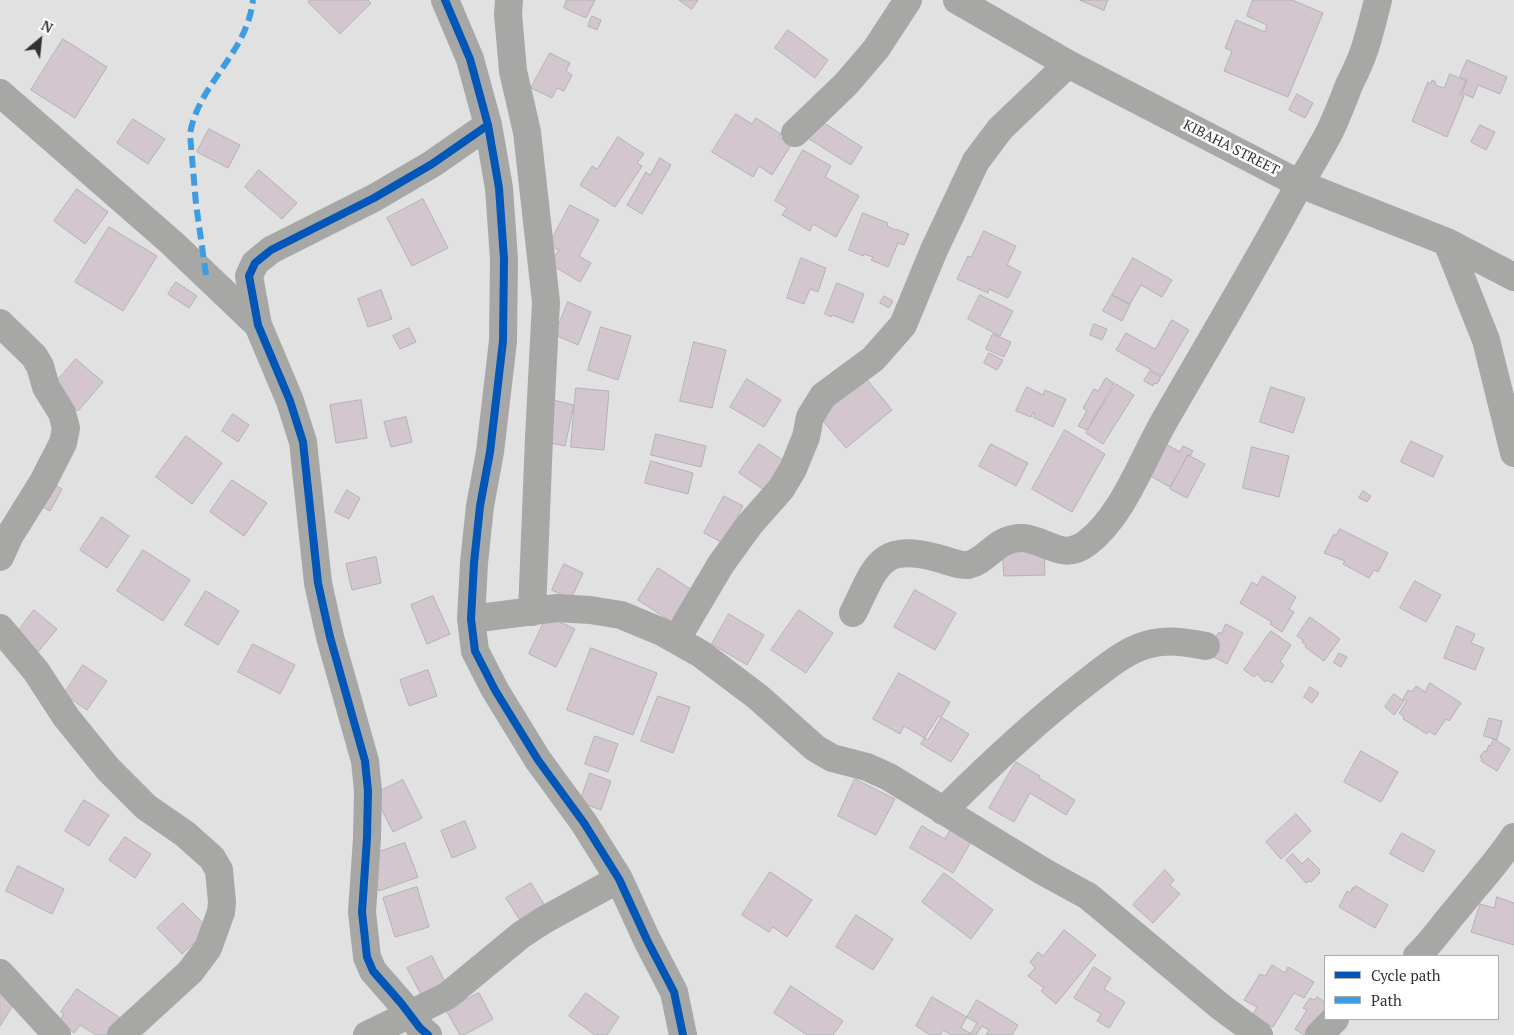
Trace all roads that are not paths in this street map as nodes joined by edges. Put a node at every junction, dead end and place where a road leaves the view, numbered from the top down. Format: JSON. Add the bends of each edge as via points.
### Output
{"nodes":[{"id":1,"x":445,"y":0,"type":"edge"},
{"id":2,"x":509,"y":0,"type":"edge"},
{"id":3,"x":908,"y":0,"type":"edge"},
{"id":4,"x":957,"y":0,"type":"edge"},
{"id":5,"x":1378,"y":0,"type":"edge"},
{"id":6,"x":1068,"y":64,"type":"junction"},
{"id":7,"x":0,"y":93,"type":"edge"},
{"id":8,"x":488,"y":124,"type":"junction"},
{"id":9,"x":795,"y":133,"type":"dead end"},
{"id":10,"x":1300,"y":184,"type":"junction"},
{"id":11,"x":1447,"y":242,"type":"junction"},
{"id":12,"x":1514,"y":277,"type":"edge"},
{"id":13,"x":0,"y":323,"type":"edge"},
{"id":14,"x":258,"y":325,"type":"junction"},
{"id":15,"x":1514,"y":453,"type":"edge"},
{"id":16,"x":0,"y":556,"type":"edge"},
{"id":17,"x":532,"y":612,"type":"junction"},
{"id":18,"x":852,"y":613,"type":"dead end"},
{"id":19,"x":471,"y":619,"type":"junction"},
{"id":20,"x":0,"y":628,"type":"edge"},
{"id":21,"x":676,"y":640,"type":"junction"},
{"id":22,"x":1206,"y":646,"type":"dead end"},
{"id":23,"x":943,"y":811,"type":"junction"},
{"id":24,"x":1509,"y":852,"type":"edge"},
{"id":25,"x":619,"y":879,"type":"junction"},
{"id":26,"x":1418,"y":955,"type":"edge"},
{"id":27,"x":0,"y":973,"type":"edge"},
{"id":28,"x":410,"y":1015,"type":"junction"},
{"id":29,"x":1334,"y":1020,"type":"edge"},
{"id":30,"x":57,"y":1035,"type":"edge"},
{"id":31,"x":121,"y":1035,"type":"edge"},
{"id":32,"x":367,"y":1035,"type":"edge"},
{"id":33,"x":428,"y":1035,"type":"edge"},
{"id":34,"x":683,"y":1035,"type":"edge"},
{"id":35,"x":1259,"y":1035,"type":"edge"},
{"id":36,"x":1319,"y":1035,"type":"edge"}],
"edges":[{"from":1,"to":8,"type":"street","via":[[470,58]]},
{"from":2,"to":17,"type":"street","via":[[513,71],[527,132],[546,302]]},
{"from":3,"to":9,"type":"street","via":[[876,49],[846,84]]},
{"from":4,"to":6,"type":"street","name":"KIBAHA STREET"},
{"from":5,"to":10,"type":"street","via":[[1365,49],[1330,131]]},
{"from":6,"to":10,"type":"street","name":"KIBAHA STREET"},
{"from":6,"to":21,"type":"street","via":[[1000,129],[976,162],[934,250],[904,325],[873,359],[822,396],[810,417],[806,438],[793,469],[781,489],[721,564]]},
{"from":7,"to":14,"type":"street","via":[[172,243]]},
{"from":8,"to":14,"type":"street","via":[[432,164],[374,198],[271,250],[256,263],[248,276]]},
{"from":8,"to":19,"type":"street","via":[[501,215],[503,341],[480,506]]},
{"from":10,"to":11,"type":"street","name":"KIBAHA STREET"},
{"from":10,"to":18,"type":"street","via":[[1151,444],[1118,508],[1097,534],[1085,545],[1070,550],[1055,550],[1030,539],[1006,541],[966,566],[923,554],[887,557],[877,568]]},
{"from":11,"to":12,"type":"street","name":"KIBAHA STREET"},
{"from":11,"to":15,"type":"street","via":[[1486,340]]},
{"from":13,"to":16,"type":"street","via":[[34,356],[66,428],[63,443],[43,482]]},
{"from":14,"to":28,"type":"street","via":[[303,442],[318,583],[365,761],[368,791],[362,912],[368,957],[373,971]]},
{"from":17,"to":19,"type":"street"},
{"from":17,"to":21,"type":"street","via":[[558,608],[621,615]]},
{"from":19,"to":25,"type":"street","via":[[475,651],[495,690]]},
{"from":20,"to":31,"type":"street","via":[[108,769],[146,806],[206,852],[219,870],[222,902],[208,948],[190,972]]},
{"from":21,"to":23,"type":"street","via":[[701,654],[758,697],[815,748],[832,758],[867,767],[889,777]]},
{"from":22,"to":23,"type":"street","via":[[1165,641],[1144,646],[1112,663],[1002,753]]},
{"from":23,"to":35,"type":"street","via":[[1088,896]]},
{"from":24,"to":26,"type":"street"},
{"from":25,"to":28,"type":"street","via":[[521,934],[447,996]]},
{"from":25,"to":34,"type":"street","via":[[674,992]]},
{"from":27,"to":30,"type":"street"},
{"from":28,"to":32,"type":"street"},
{"from":28,"to":33,"type":"street"},
{"from":29,"to":36,"type":"street"}]}
